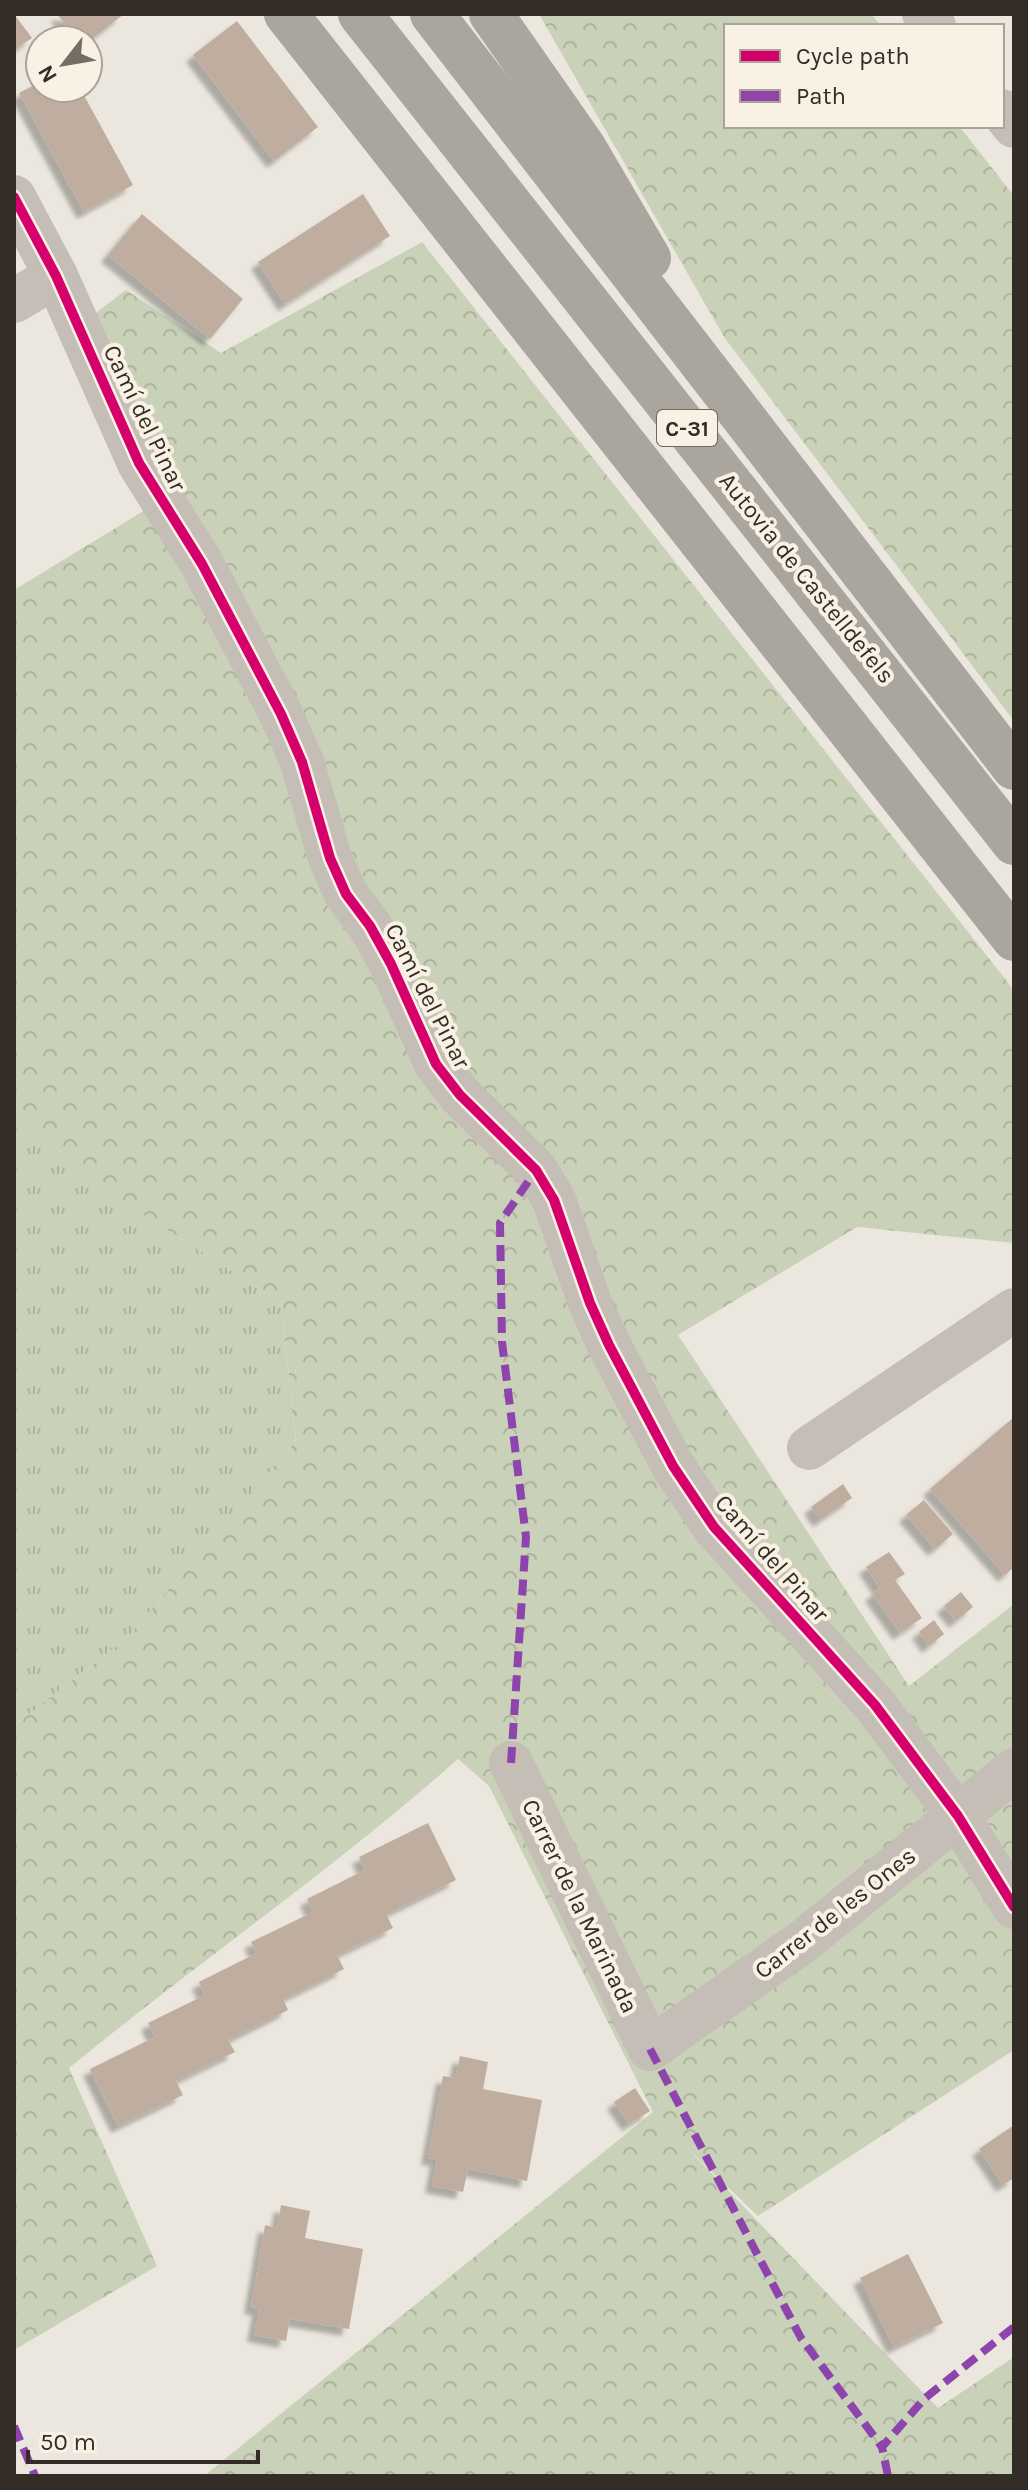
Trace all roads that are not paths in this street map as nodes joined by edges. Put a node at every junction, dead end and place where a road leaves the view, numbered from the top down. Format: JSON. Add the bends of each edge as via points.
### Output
{"nodes":[{"id":1,"x":286,"y":14,"type":"edge"},
{"id":2,"x":360,"y":14,"type":"edge"},
{"id":3,"x":432,"y":14,"type":"edge"},
{"id":4,"x":491,"y":14,"type":"edge"},
{"id":5,"x":14,"y":197,"type":"edge"},
{"id":6,"x":56,"y":276,"type":"junction"},
{"id":7,"x":14,"y":301,"type":"edge"},
{"id":8,"x":743,"y":419,"type":"junction"},
{"id":9,"x":1014,"y":768,"type":"edge"},
{"id":10,"x":1014,"y":843,"type":"edge"},
{"id":11,"x":1014,"y":939,"type":"edge"},
{"id":12,"x":1014,"y":1310,"type":"edge"},
{"id":13,"x":809,"y":1448,"type":"dead end"},
{"id":14,"x":511,"y":1763,"type":"dead end"},
{"id":15,"x":1014,"y":1770,"type":"edge"},
{"id":16,"x":958,"y":1816,"type":"junction"},
{"id":17,"x":1014,"y":1907,"type":"edge"},
{"id":18,"x":650,"y":2049,"type":"joint"}],
"edges":[{"from":1,"to":11,"type":"highway"},
{"from":2,"to":10,"type":"highway","name":"Autovia de Castelldefels","number":"C-31"},
{"from":3,"to":8,"type":"highway","name":"Autovia de Castelldefels","number":"C-31"},
{"from":4,"to":8,"type":"highway","via":[[584,147]]},
{"from":5,"to":6,"type":"street","name":"Camí del Pinar"},
{"from":6,"to":7,"type":"street"},
{"from":6,"to":16,"type":"street","name":"Camí del Pinar","via":[[139,463],[202,564],[281,714],[302,762],[330,858],[346,894],[391,964],[436,1064],[536,1170],[554,1200],[609,1345],[673,1466],[714,1527],[875,1705]]},
{"from":8,"to":9,"type":"highway","name":"Autovia de Castelldefels","number":"C-31"},
{"from":12,"to":13,"type":"street"},
{"from":14,"to":18,"type":"street","name":"Carrer de la Marinada"},
{"from":15,"to":16,"type":"street","name":"Carrer de les Ones"},
{"from":16,"to":17,"type":"street","name":"Camí del Pinar"},
{"from":16,"to":18,"type":"street","name":"Carrer de les Ones","via":[[805,1940]]}]}
